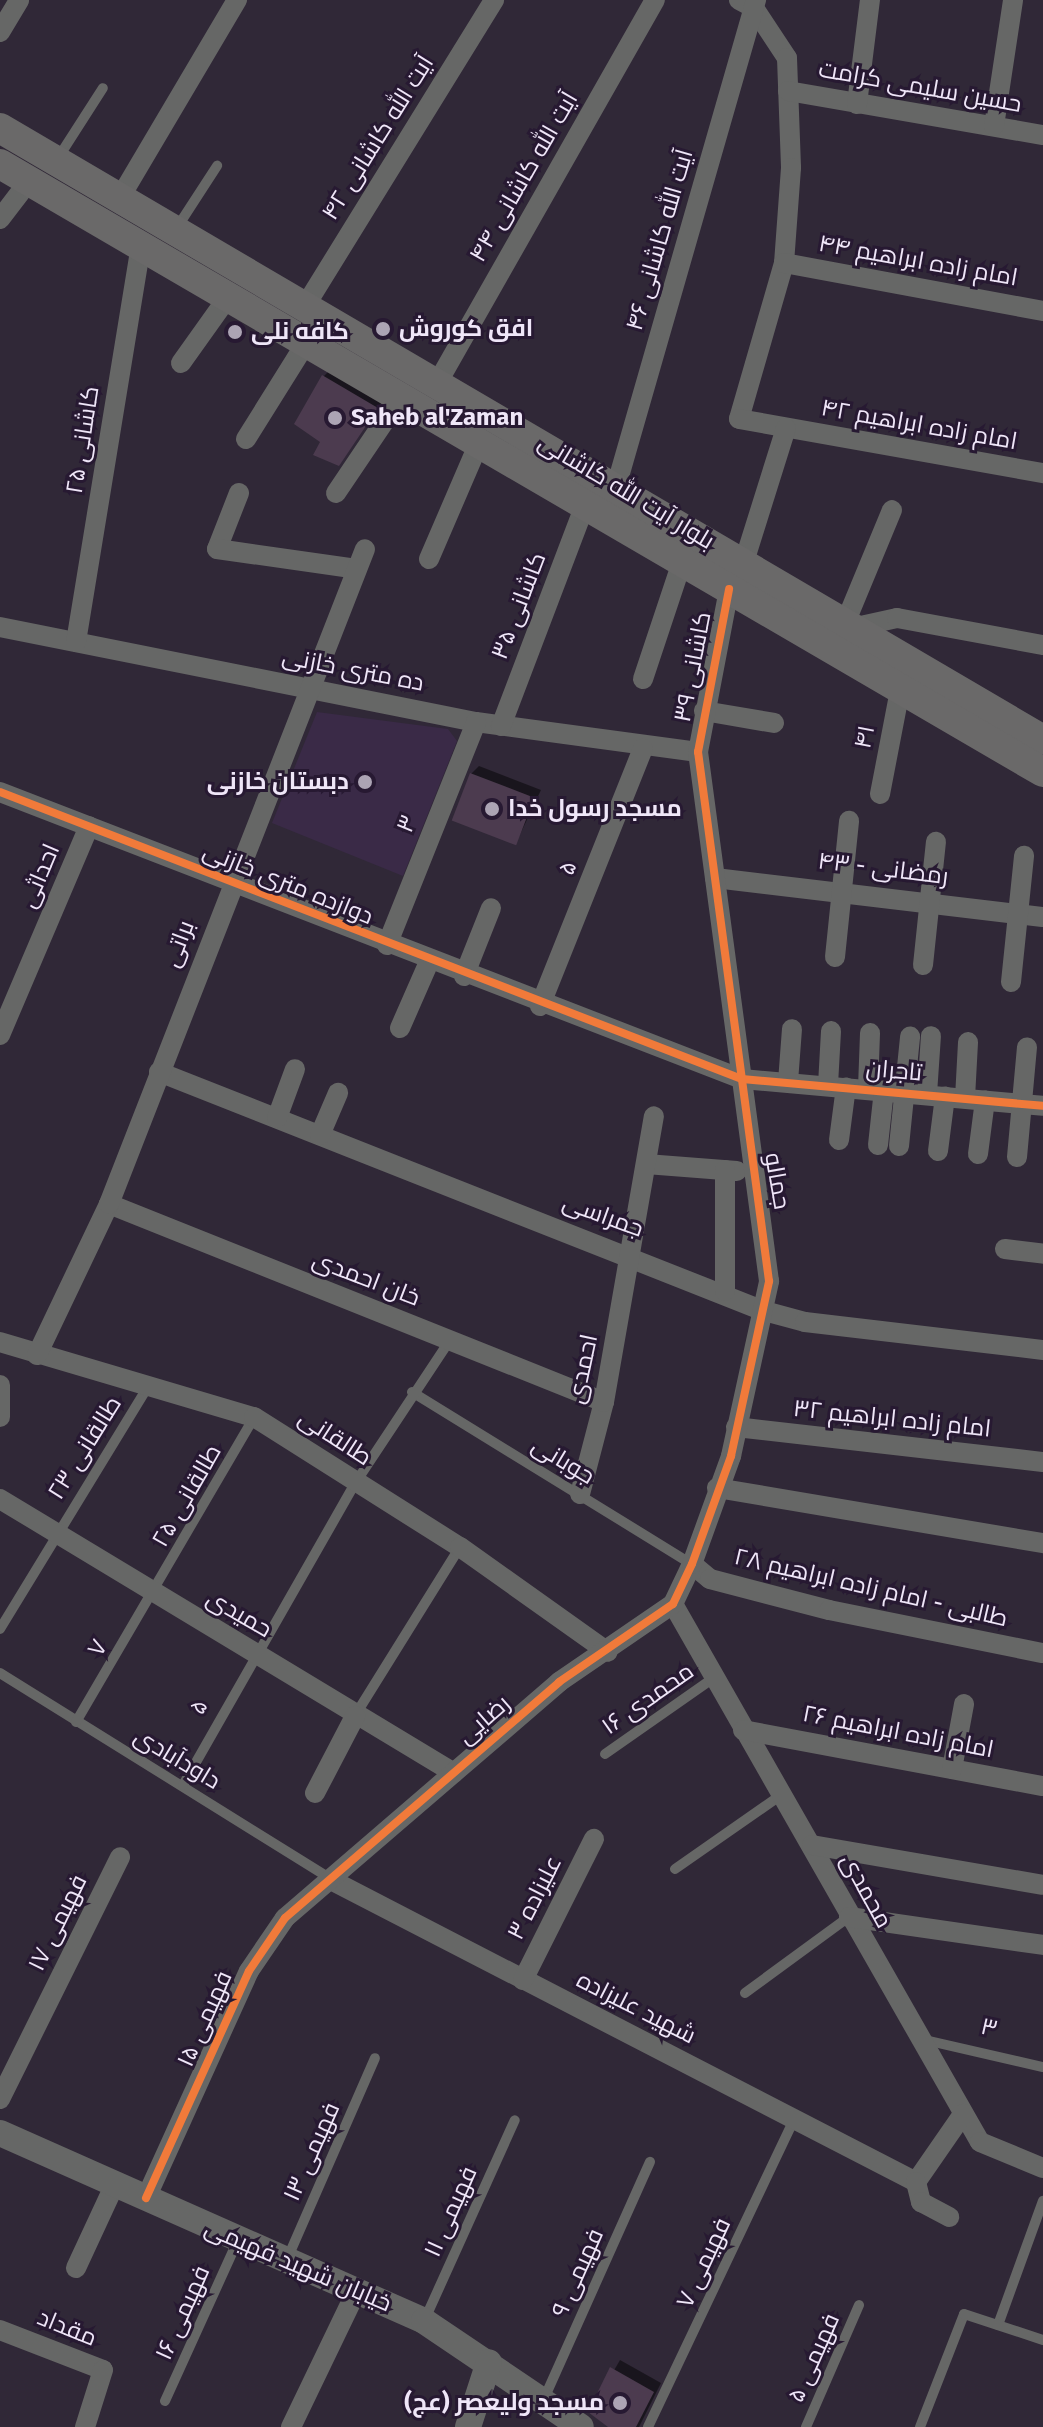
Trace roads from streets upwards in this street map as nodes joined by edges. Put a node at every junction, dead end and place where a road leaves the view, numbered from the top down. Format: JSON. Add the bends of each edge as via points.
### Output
{"nodes":[{"id":1,"x":19,"y":0,"type":"edge"},
{"id":2,"x":237,"y":0,"type":"edge"},
{"id":3,"x":494,"y":0,"type":"edge"},
{"id":4,"x":655,"y":0,"type":"edge"},
{"id":5,"x":870,"y":0,"type":"edge"},
{"id":6,"x":1013,"y":0,"type":"edge"},
{"id":7,"x":750,"y":3,"type":"edge"},
{"id":8,"x":0,"y":32,"type":"edge"},
{"id":9,"x":788,"y":91,"type":"junction"},
{"id":10,"x":857,"y":104,"type":"junction"},
{"id":11,"x":994,"y":126,"type":"junction"},
{"id":12,"x":0,"y":128,"type":"edge"},
{"id":13,"x":1043,"y":135,"type":"edge"},
{"id":14,"x":0,"y":164,"type":"edge"},
{"id":15,"x":29,"y":181,"type":"junction"},
{"id":16,"x":121,"y":196,"type":"junction"},
{"id":17,"x":0,"y":219,"type":"edge"},
{"id":18,"x":141,"y":246,"type":"junction"},
{"id":19,"x":784,"y":263,"type":"junction"},
{"id":20,"x":228,"y":297,"type":"junction"},
{"id":21,"x":307,"y":303,"type":"junction"},
{"id":22,"x":1043,"y":311,"type":"edge"},
{"id":23,"x":306,"y":343,"type":"junction"},
{"id":24,"x":181,"y":363,"type":"dead end"},
{"id":25,"x":439,"y":380,"type":"junction"},
{"id":26,"x":400,"y":398,"type":"junction"},
{"id":27,"x":786,"y":428,"type":"junction"},
{"id":28,"x":246,"y":439,"type":"dead end"},
{"id":29,"x":479,"y":443,"type":"junction"},
{"id":30,"x":1043,"y":473,"type":"edge"},
{"id":31,"x":616,"y":487,"type":"junction"},
{"id":32,"x":239,"y":493,"type":"dead end"},
{"id":33,"x":336,"y":493,"type":"dead end"},
{"id":34,"x":585,"y":505,"type":"junction"},
{"id":35,"x":892,"y":510,"type":"dead end"},
{"id":36,"x":365,"y":549,"type":"dead end"},
{"id":37,"x":429,"y":559,"type":"dead end"},
{"id":38,"x":682,"y":562,"type":"junction"},
{"id":39,"x":744,"y":562,"type":"junction"},
{"id":40,"x":357,"y":569,"type":"junction"},
{"id":41,"x":729,"y":589,"type":"junction"},
{"id":42,"x":851,"y":624,"type":"junction"},
{"id":43,"x":0,"y":627,"type":"edge"},
{"id":44,"x":76,"y":642,"type":"junction"},
{"id":45,"x":1043,"y":645,"type":"edge"},
{"id":46,"x":643,"y":679,"type":"dead end"},
{"id":47,"x":307,"y":688,"type":"junction"},
{"id":48,"x":900,"y":690,"type":"junction"},
{"id":49,"x":704,"y":711,"type":"junction"},
{"id":50,"x":476,"y":722,"type":"junction"},
{"id":51,"x":774,"y":723,"type":"dead end"},
{"id":52,"x":501,"y":726,"type":"junction"},
{"id":53,"x":1043,"y":740,"type":"edge"},
{"id":54,"x":643,"y":749,"type":"junction"},
{"id":55,"x":698,"y":752,"type":"junction"},
{"id":56,"x":1043,"y":772,"type":"edge"},
{"id":57,"x":0,"y":792,"type":"edge"},
{"id":58,"x":880,"y":794,"type":"dead end"},
{"id":59,"x":849,"y":821,"type":"dead end"},
{"id":60,"x":89,"y":826,"type":"junction"},
{"id":61,"x":936,"y":842,"type":"dead end"},
{"id":62,"x":1024,"y":856,"type":"dead end"},
{"id":63,"x":715,"y":878,"type":"junction"},
{"id":64,"x":231,"y":881,"type":"junction"},
{"id":65,"x":841,"y":888,"type":"junction"},
{"id":66,"x":930,"y":901,"type":"junction"},
{"id":67,"x":491,"y":908,"type":"dead end"},
{"id":68,"x":1018,"y":914,"type":"junction"},
{"id":69,"x":1043,"y":917,"type":"edge"},
{"id":70,"x":387,"y":945,"type":"junction"},
{"id":71,"x":835,"y":957,"type":"dead end"},
{"id":72,"x":429,"y":962,"type":"junction"},
{"id":73,"x":923,"y":965,"type":"dead end"},
{"id":74,"x":464,"y":976,"type":"junction"},
{"id":75,"x":1011,"y":982,"type":"dead end"},
{"id":76,"x":540,"y":1006,"type":"junction"},
{"id":77,"x":400,"y":1028,"type":"dead end"},
{"id":78,"x":792,"y":1029,"type":"dead end"},
{"id":79,"x":831,"y":1031,"type":"dead end"},
{"id":80,"x":870,"y":1033,"type":"dead end"},
{"id":81,"x":0,"y":1035,"type":"edge"},
{"id":82,"x":968,"y":1042,"type":"dead end"},
{"id":83,"x":1027,"y":1047,"type":"dead end"},
{"id":84,"x":295,"y":1069,"type":"dead end"},
{"id":85,"x":159,"y":1072,"type":"junction"},
{"id":86,"x":742,"y":1079,"type":"junction"},
{"id":87,"x":788,"y":1082,"type":"junction"},
{"id":88,"x":837,"y":1086,"type":"junction"},
{"id":89,"x":876,"y":1089,"type":"junction"},
{"id":90,"x":906,"y":1091,"type":"junction"},
{"id":91,"x":338,"y":1093,"type":"dead end"},
{"id":92,"x":955,"y":1097,"type":"junction"},
{"id":93,"x":1033,"y":1105,"type":"edge"},
{"id":94,"x":654,"y":1116,"type":"dead end"},
{"id":95,"x":277,"y":1118,"type":"junction"},
{"id":96,"x":320,"y":1135,"type":"junction"},
{"id":97,"x":839,"y":1140,"type":"dead end"},
{"id":98,"x":878,"y":1145,"type":"dead end"},
{"id":99,"x":899,"y":1146,"type":"dead end"},
{"id":100,"x":938,"y":1151,"type":"dead end"},
{"id":101,"x":978,"y":1154,"type":"dead end"},
{"id":102,"x":1017,"y":1157,"type":"dead end"},
{"id":103,"x":646,"y":1164,"type":"junction"},
{"id":104,"x":725,"y":1170,"type":"junction"},
{"id":105,"x":753,"y":1172,"type":"junction"},
{"id":106,"x":109,"y":1204,"type":"junction"},
{"id":107,"x":1005,"y":1249,"type":"dead end"},
{"id":108,"x":632,"y":1253,"type":"junction"},
{"id":109,"x":1043,"y":1254,"type":"edge"},
{"id":110,"x":725,"y":1291,"type":"junction"},
{"id":111,"x":764,"y":1311,"type":"junction"},
{"id":112,"x":0,"y":1342,"type":"edge"},
{"id":113,"x":1043,"y":1350,"type":"edge"},
{"id":114,"x":37,"y":1355,"type":"junction"},
{"id":115,"x":0,"y":1385,"type":"edge"},
{"id":116,"x":604,"y":1402,"type":"junction"},
{"id":117,"x":0,"y":1417,"type":"edge"},
{"id":118,"x":736,"y":1427,"type":"junction"},
{"id":119,"x":1043,"y":1462,"type":"edge"},
{"id":120,"x":717,"y":1488,"type":"junction"},
{"id":121,"x":580,"y":1494,"type":"road end"},
{"id":122,"x":0,"y":1499,"type":"edge"},
{"id":123,"x":1043,"y":1543,"type":"edge"},
{"id":124,"x":692,"y":1564,"type":"junction"},
{"id":125,"x":673,"y":1604,"type":"junction"},
{"id":126,"x":608,"y":1652,"type":"junction"},
{"id":127,"x":1043,"y":1653,"type":"edge"},
{"id":128,"x":964,"y":1704,"type":"dead end"},
{"id":129,"x":355,"y":1716,"type":"junction"},
{"id":130,"x":743,"y":1730,"type":"junction"},
{"id":131,"x":952,"y":1769,"type":"junction"},
{"id":132,"x":454,"y":1773,"type":"junction"},
{"id":133,"x":1043,"y":1786,"type":"edge"},
{"id":134,"x":315,"y":1793,"type":"dead end"},
{"id":135,"x":594,"y":1839,"type":"dead end"},
{"id":136,"x":812,"y":1845,"type":"junction"},
{"id":137,"x":120,"y":1857,"type":"dead end"},
{"id":138,"x":333,"y":1881,"type":"junction"},
{"id":139,"x":1043,"y":1885,"type":"edge"},
{"id":140,"x":849,"y":1917,"type":"junction"},
{"id":141,"x":1043,"y":1945,"type":"edge"},
{"id":142,"x":523,"y":1980,"type":"junction"},
{"id":143,"x":0,"y":2099,"type":"edge"},
{"id":144,"x":963,"y":2114,"type":"junction"},
{"id":145,"x":0,"y":2133,"type":"edge"},
{"id":146,"x":1043,"y":2168,"type":"edge"},
{"id":147,"x":916,"y":2182,"type":"junction"},
{"id":148,"x":115,"y":2184,"type":"junction"},
{"id":149,"x":146,"y":2198,"type":"junction"},
{"id":150,"x":949,"y":2217,"type":"dead end"},
{"id":151,"x":76,"y":2268,"type":"dead end"},
{"id":152,"x":356,"y":2292,"type":"junction"},
{"id":153,"x":0,"y":2330,"type":"edge"},
{"id":154,"x":489,"y":2362,"type":"junction"},
{"id":155,"x":85,"y":2427,"type":"edge"},
{"id":156,"x":291,"y":2427,"type":"edge"},
{"id":157,"x":468,"y":2427,"type":"edge"},
{"id":158,"x":581,"y":2427,"type":"edge"}],
"edges":[{"from":1,"to":8,"type":"street"},
{"from":2,"to":16,"type":"street"},
{"from":3,"to":21,"type":"street","name":"آیت الله کاشانی ۴۲"},
{"from":4,"to":25,"type":"street","name":"آیت الله کاشانی ۴۴"},
{"from":5,"to":10,"type":"street"},
{"from":6,"to":11,"type":"street"},
{"from":7,"to":9,"type":"street","via":[[787,58]]},
{"from":7,"to":31,"type":"street","name":"آیت الله کاشانی ۴۶"},
{"from":9,"to":10,"type":"street","name":"حسین سلیمی کرامت"},
{"from":9,"to":19,"type":"street"},
{"from":10,"to":11,"type":"street","name":"حسین سلیمی کرامت"},
{"from":11,"to":13,"type":"street","name":"حسین سلیمی کرامت"},
{"from":12,"to":16,"type":"main road","name":"بلوار آیت الله کاشانی"},
{"from":14,"to":15,"type":"main road","name":"بلوار آیت الله کاشانی"},
{"from":15,"to":17,"type":"street"},
{"from":15,"to":18,"type":"main road","name":"بلوار آیت الله کاشانی"},
{"from":16,"to":21,"type":"main road","name":"بلوار آیت الله کاشانی"},
{"from":18,"to":20,"type":"main road","name":"بلوار آیت الله کاشانی"},
{"from":18,"to":44,"type":"street","name":"کاشانی ۲۵"},
{"from":19,"to":22,"type":"street","name":"امام زاده ابراهیم ۴۴"},
{"from":19,"to":27,"type":"street","name":"امام زاده ابراهیم ۴۲","via":[[739,419]]},
{"from":20,"to":23,"type":"main road","name":"بلوار آیت الله کاشانی"},
{"from":20,"to":24,"type":"street"},
{"from":21,"to":25,"type":"main road","name":"بلوار آیت الله کاشانی"},
{"from":23,"to":26,"type":"main road","name":"بلوار آیت الله کاشانی"},
{"from":23,"to":28,"type":"street"},
{"from":25,"to":31,"type":"main road","name":"بلوار آیت الله کاشانی"},
{"from":26,"to":29,"type":"main road","name":"بلوار آیت الله کاشانی"},
{"from":26,"to":33,"type":"street"},
{"from":27,"to":30,"type":"street","name":"امام زاده ابراهیم ۴۲"},
{"from":27,"to":39,"type":"street"},
{"from":29,"to":34,"type":"main road","name":"بلوار آیت الله کاشانی"},
{"from":29,"to":37,"type":"street"},
{"from":31,"to":39,"type":"main road","name":"بلوار آیت الله کاشانی"},
{"from":32,"to":40,"type":"street","via":[[217,549]]},
{"from":34,"to":38,"type":"main road","name":"بلوار آیت الله کاشانی"},
{"from":34,"to":52,"type":"street","name":"کاشانی ۳۵"},
{"from":35,"to":42,"type":"street"},
{"from":36,"to":40,"type":"street","name":"براتی"},
{"from":38,"to":41,"type":"main road","name":"بلوار آیت الله کاشانی"},
{"from":38,"to":46,"type":"street"},
{"from":39,"to":41,"type":"main road"},
{"from":39,"to":42,"type":"main road","name":"بلوار آیت الله کاشانی"},
{"from":40,"to":47,"type":"street","name":"براتی"},
{"from":41,"to":48,"type":"main road","name":"بلوار آیت الله کاشانی"},
{"from":41,"to":49,"type":"street","name":"کاشانی ۳۹"},
{"from":42,"to":45,"type":"street","via":[[897,618]]},
{"from":42,"to":53,"type":"main road","name":"بلوار آیت الله کاشانی"},
{"from":43,"to":44,"type":"street","name":"ده متری خازنی"},
{"from":44,"to":47,"type":"street","name":"ده متری خازنی"},
{"from":47,"to":50,"type":"street","name":"ده متری خازنی"},
{"from":47,"to":64,"type":"street","name":"براتی"},
{"from":48,"to":56,"type":"main road","name":"بلوار آیت الله کاشانی"},
{"from":48,"to":58,"type":"street","name":"۴۱"},
{"from":49,"to":51,"type":"street"},
{"from":49,"to":55,"type":"street","name":"کاشانی ۳۹"},
{"from":50,"to":52,"type":"street","name":"ده متری خازنی"},
{"from":50,"to":70,"type":"street","name":"۳"},
{"from":52,"to":54,"type":"street","name":"ده متری خازنی"},
{"from":54,"to":55,"type":"street","name":"ده متری خازنی"},
{"from":54,"to":76,"type":"street","name":"۵"},
{"from":55,"to":63,"type":"street","name":"جمالو"},
{"from":57,"to":60,"type":"street","name":"دوازده متری خازنی"},
{"from":59,"to":65,"type":"street"},
{"from":60,"to":64,"type":"street","name":"دوازده متری خازنی"},
{"from":60,"to":81,"type":"street","name":"احداثی"},
{"from":61,"to":66,"type":"street"},
{"from":62,"to":68,"type":"street"},
{"from":63,"to":65,"type":"street","name":"رمضانی - ۴۳"},
{"from":63,"to":86,"type":"street","name":"جمالو"},
{"from":64,"to":70,"type":"street","name":"دوازده متری خازنی"},
{"from":64,"to":85,"type":"street","name":"براتی"},
{"from":65,"to":66,"type":"street","name":"رمضانی - ۴۳"},
{"from":65,"to":71,"type":"street"},
{"from":66,"to":68,"type":"street","name":"رمضانی - ۴۳"},
{"from":66,"to":73,"type":"street"},
{"from":67,"to":74,"type":"street"},
{"from":68,"to":69,"type":"street","name":"رمضانی - ۴۳"},
{"from":68,"to":75,"type":"street"},
{"from":70,"to":72,"type":"street","name":"دوازده متری خازنی"},
{"from":72,"to":74,"type":"street","name":"دوازده متری خازنی"},
{"from":72,"to":77,"type":"street"},
{"from":74,"to":76,"type":"street","name":"دوازده متری خازنی"},
{"from":76,"to":86,"type":"street","name":"دوازده متری خازنی"},
{"from":78,"to":87,"type":"street"},
{"from":79,"to":88,"type":"street"},
{"from":80,"to":89,"type":"street"},
{"from":82,"to":92,"type":"street"},
{"from":83,"to":93,"type":"street"},
{"from":84,"to":95,"type":"street"},
{"from":85,"to":95,"type":"street","name":"جمراسی"},
{"from":85,"to":106,"type":"street","name":"براتی"},
{"from":86,"to":87,"type":"street","name":"تاجران"},
{"from":86,"to":105,"type":"street","name":"جمالو"},
{"from":87,"to":88,"type":"street","name":"تاجران"},
{"from":88,"to":89,"type":"street","name":"تاجران"},
{"from":88,"to":97,"type":"street"},
{"from":89,"to":90,"type":"street","name":"تاجران"},
{"from":89,"to":98,"type":"street"},
{"from":90,"to":92,"type":"street","name":"تاجران"},
{"from":90,"to":92,"type":"street","via":[[920,1036]]},
{"from":90,"to":99,"type":"street"},
{"from":91,"to":96,"type":"street"},
{"from":92,"to":93,"type":"street","name":"تاجران"},
{"from":92,"to":100,"type":"street"},
{"from":92,"to":101,"type":"street"},
{"from":93,"to":102,"type":"street"},
{"from":94,"to":103,"type":"street","name":"احمدی"},
{"from":95,"to":96,"type":"street","name":"جمراسی"},
{"from":96,"to":108,"type":"street","name":"جمراسی"},
{"from":103,"to":104,"type":"street"},
{"from":103,"to":108,"type":"street","name":"احمدی"},
{"from":104,"to":105,"type":"street"},
{"from":104,"to":110,"type":"street"},
{"from":105,"to":111,"type":"street","name":"جمالو","via":[[768,1241]]},
{"from":106,"to":114,"type":"street","name":"براتی"},
{"from":106,"to":116,"type":"street","name":"خان احمدی"},
{"from":107,"to":109,"type":"street"},
{"from":108,"to":110,"type":"street","name":"جمراسی"},
{"from":108,"to":116,"type":"street","name":"احمدی"},
{"from":110,"to":111,"type":"street","name":"جمراسی"},
{"from":111,"to":113,"type":"street","name":"جمراسی","via":[[805,1322]]},
{"from":111,"to":118,"type":"street","name":"جمالو"},
{"from":112,"to":114,"type":"street","name":"طالقانی"},
{"from":114,"to":126,"type":"street","name":"طالقانی","via":[[254,1417],[460,1547]]},
{"from":115,"to":117,"type":"street"},
{"from":116,"to":121,"type":"street","name":"احمدی"},
{"from":118,"to":119,"type":"street","name":"امام زاده ابراهیم ۳۲"},
{"from":118,"to":120,"type":"street","name":"جمالو"},
{"from":120,"to":123,"type":"street"},
{"from":120,"to":124,"type":"street","name":"جمالو"},
{"from":122,"to":129,"type":"street","name":"حمیدی"},
{"from":124,"to":125,"type":"street","name":"جمالو"},
{"from":124,"to":127,"type":"street","name":"طالبی - امام زاده ابراهیم ۲۸","via":[[710,1579],[829,1610]]},
{"from":125,"to":126,"type":"street","name":"رضایی"},
{"from":125,"to":130,"type":"street","name":"محمدی"},
{"from":126,"to":132,"type":"street","name":"رضایی","via":[[559,1682]]},
{"from":128,"to":131,"type":"street"},
{"from":129,"to":132,"type":"street","name":"حمیدی"},
{"from":129,"to":134,"type":"street"},
{"from":130,"to":131,"type":"street","name":"امام زاده ابراهیم ۲۶"},
{"from":130,"to":136,"type":"street","name":"محمدی"},
{"from":131,"to":133,"type":"street","name":"امام زاده ابراهیم ۲۶"},
{"from":132,"to":138,"type":"street","name":"رضایی"},
{"from":135,"to":142,"type":"street","name":"علیزاده ۳"},
{"from":136,"to":139,"type":"street"},
{"from":136,"to":140,"type":"street","name":"محمدی"},
{"from":137,"to":143,"type":"street","name":"فهیمی ۱۷"},
{"from":138,"to":142,"type":"street","name":"شهید علیزاده"},
{"from":138,"to":149,"type":"street","name":"فهیمی ۱۵","via":[[265,1941]]},
{"from":140,"to":141,"type":"street"},
{"from":140,"to":144,"type":"street","name":"محمدی"},
{"from":142,"to":147,"type":"street","name":"شهید علیزاده"},
{"from":144,"to":146,"type":"street","name":"محمدی","via":[[980,2142]]},
{"from":144,"to":147,"type":"street"},
{"from":145,"to":148,"type":"street","name":"خیابان شهید فهیمی"},
{"from":147,"to":150,"type":"street","via":[[921,2202]]},
{"from":148,"to":149,"type":"street","name":"خیابان شهید فهیمی"},
{"from":148,"to":151,"type":"street"},
{"from":149,"to":152,"type":"street","name":"خیابان شهید فهیمی"},
{"from":152,"to":154,"type":"street","name":"خیابان شهید فهیمی","via":[[424,2321]]},
{"from":152,"to":156,"type":"street"},
{"from":153,"to":155,"type":"street","name":"مقداد","via":[[103,2370]]},
{"from":154,"to":157,"type":"street"},
{"from":154,"to":158,"type":"street","name":"خیابان شهید فهیمی"}]}
